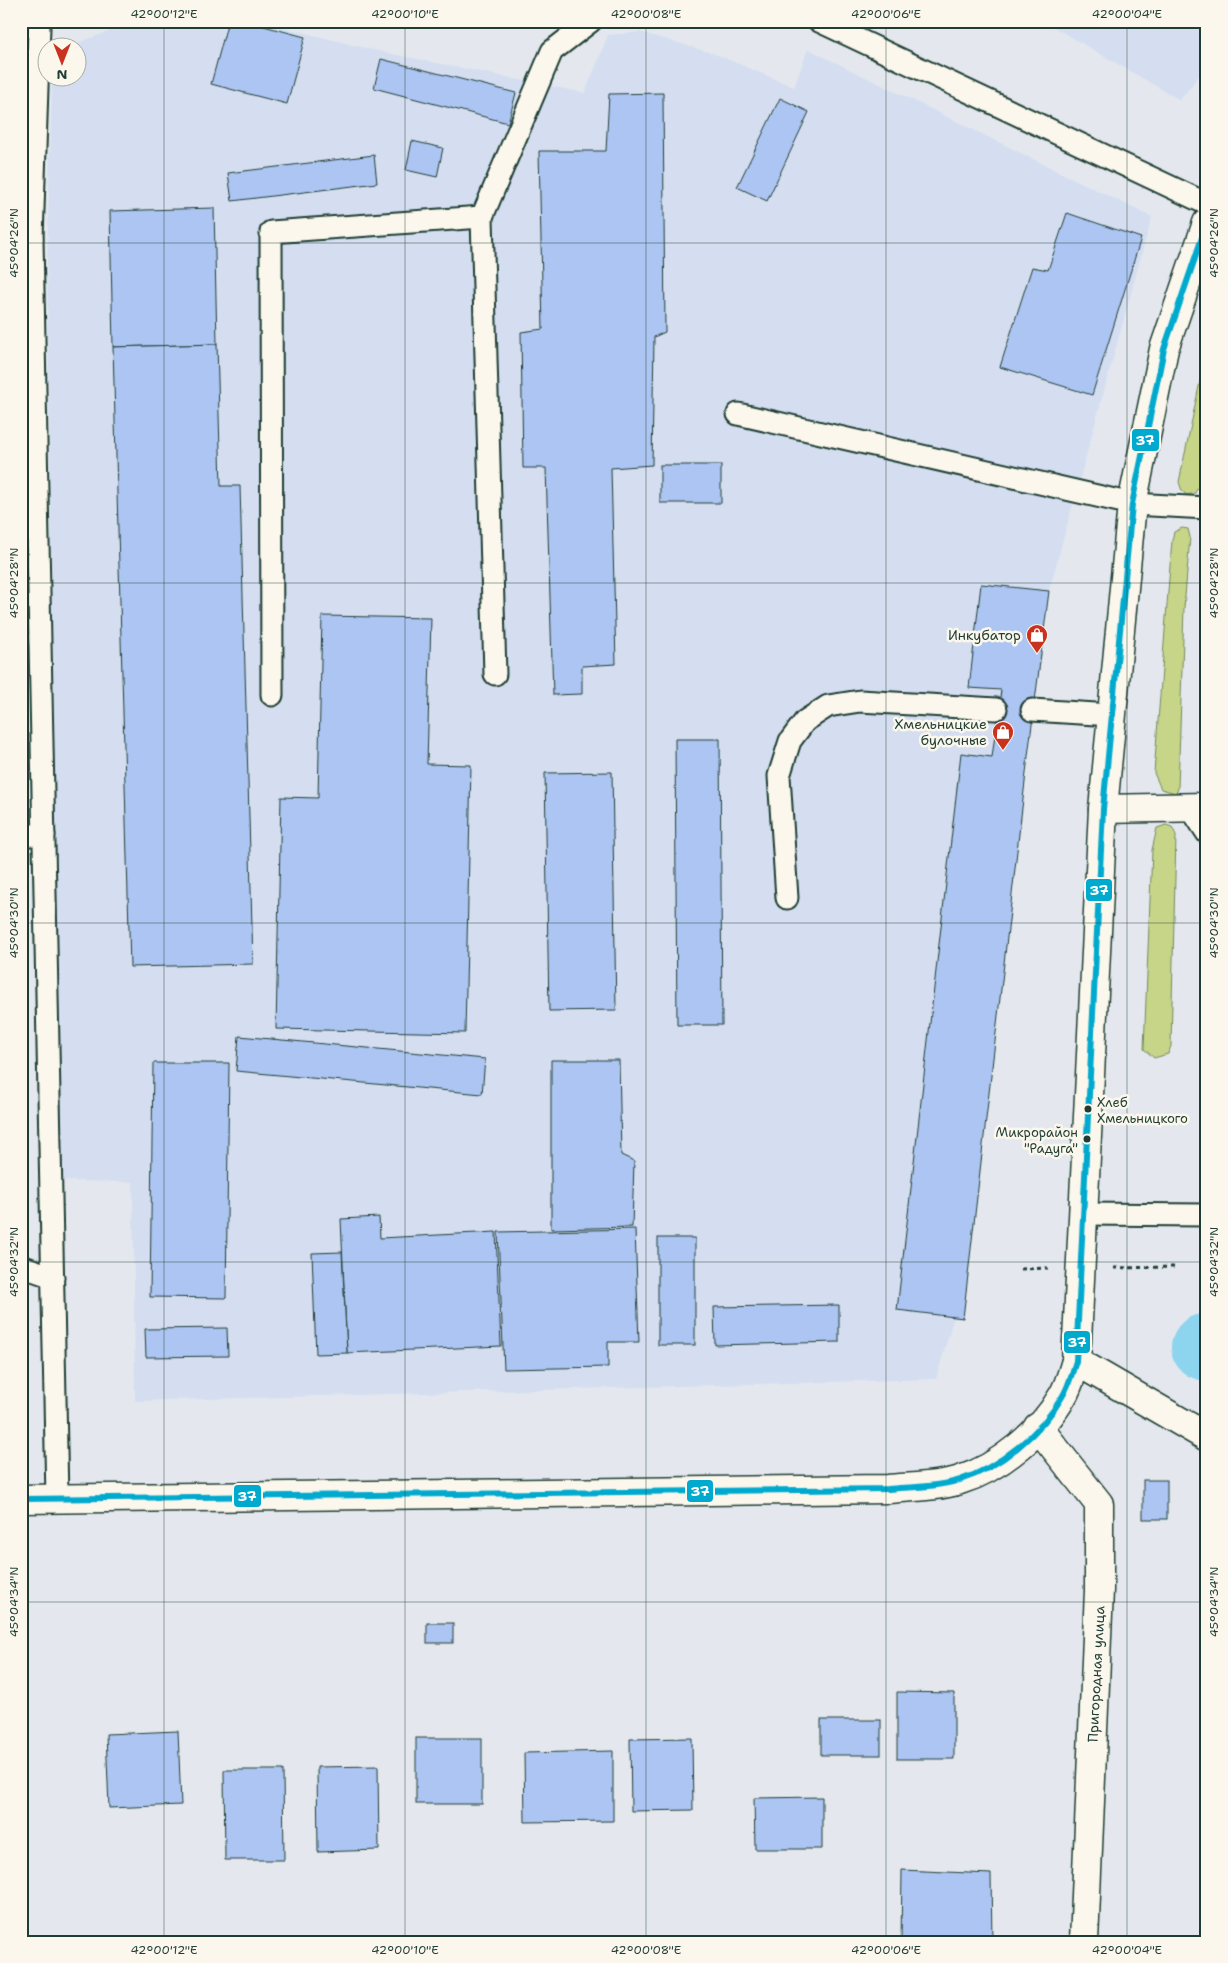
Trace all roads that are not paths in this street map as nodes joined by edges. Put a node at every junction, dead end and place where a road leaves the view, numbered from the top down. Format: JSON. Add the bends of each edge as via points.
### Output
{"nodes":[{"id":1,"x":591,"y":21,"type":"edge"},
{"id":2,"x":819,"y":21,"type":"edge"},
{"id":3,"x":39,"y":27,"type":"dead end"},
{"id":4,"x":1207,"y":204,"type":"edge"},
{"id":5,"x":482,"y":217,"type":"junction"},
{"id":6,"x":1207,"y":223,"type":"edge"},
{"id":7,"x":27,"y":237,"type":"edge"},
{"id":8,"x":738,"y":414,"type":"dead end"},
{"id":9,"x":1132,"y":504,"type":"junction"},
{"id":10,"x":1207,"y":508,"type":"edge"},
{"id":11,"x":30,"y":526,"type":"edge"},
{"id":12,"x":494,"y":674,"type":"dead end"},
{"id":13,"x":272,"y":695,"type":"dead end"},
{"id":14,"x":996,"y":709,"type":"dead end"},
{"id":15,"x":1032,"y":710,"type":"dead end"},
{"id":16,"x":1112,"y":715,"type":"junction"},
{"id":17,"x":1199,"y":807,"type":"edge"},
{"id":18,"x":1103,"y":809,"type":"junction"},
{"id":19,"x":1207,"y":833,"type":"edge"},
{"id":20,"x":21,"y":835,"type":"edge"},
{"id":21,"x":44,"y":835,"type":"junction"},
{"id":22,"x":788,"y":898,"type":"dead end"},
{"id":23,"x":1083,"y":1214,"type":"junction"},
{"id":24,"x":1207,"y":1215,"type":"edge"},
{"id":25,"x":21,"y":1266,"type":"edge"},
{"id":26,"x":53,"y":1277,"type":"junction"},
{"id":27,"x":1076,"y":1361,"type":"junction"},
{"id":28,"x":1038,"y":1427,"type":"junction"},
{"id":29,"x":1207,"y":1437,"type":"edge"},
{"id":30,"x":21,"y":1499,"type":"edge"},
{"id":31,"x":57,"y":1499,"type":"junction"},
{"id":32,"x":1084,"y":1942,"type":"edge"}],
"edges":[{"from":1,"to":5,"type":"lane","via":[[552,51]]},
{"from":2,"to":4,"type":"lane"},
{"from":3,"to":7,"type":"lane"},
{"from":5,"to":12,"type":"lane"},
{"from":5,"to":13,"type":"lane","via":[[271,232]]},
{"from":6,"to":9,"type":"street","via":[[1164,349]]},
{"from":7,"to":11,"type":"lane"},
{"from":8,"to":9,"type":"lane"},
{"from":9,"to":10,"type":"lane"},
{"from":9,"to":16,"type":"street"},
{"from":11,"to":21,"type":"lane"},
{"from":14,"to":22,"type":"lane","via":[[860,701],[828,706],[805,721],[790,741],[779,776]]},
{"from":15,"to":16,"type":"lane"},
{"from":16,"to":18,"type":"street"},
{"from":17,"to":18,"type":"street"},
{"from":17,"to":19,"type":"lane"},
{"from":18,"to":23,"type":"street"},
{"from":20,"to":21,"type":"lane"},
{"from":21,"to":26,"type":"lane"},
{"from":23,"to":24,"type":"lane"},
{"from":23,"to":27,"type":"street"},
{"from":25,"to":26,"type":"lane"},
{"from":26,"to":31,"type":"lane"},
{"from":27,"to":28,"type":"street","via":[[1063,1397]]},
{"from":27,"to":29,"type":"street"},
{"from":28,"to":31,"type":"street","via":[[1015,1450],[990,1467],[960,1480],[888,1489]]},
{"from":28,"to":32,"type":"street","name":"Пригородная улица","via":[[1099,1504],[1100,1590]]},
{"from":30,"to":31,"type":"street"}]}
